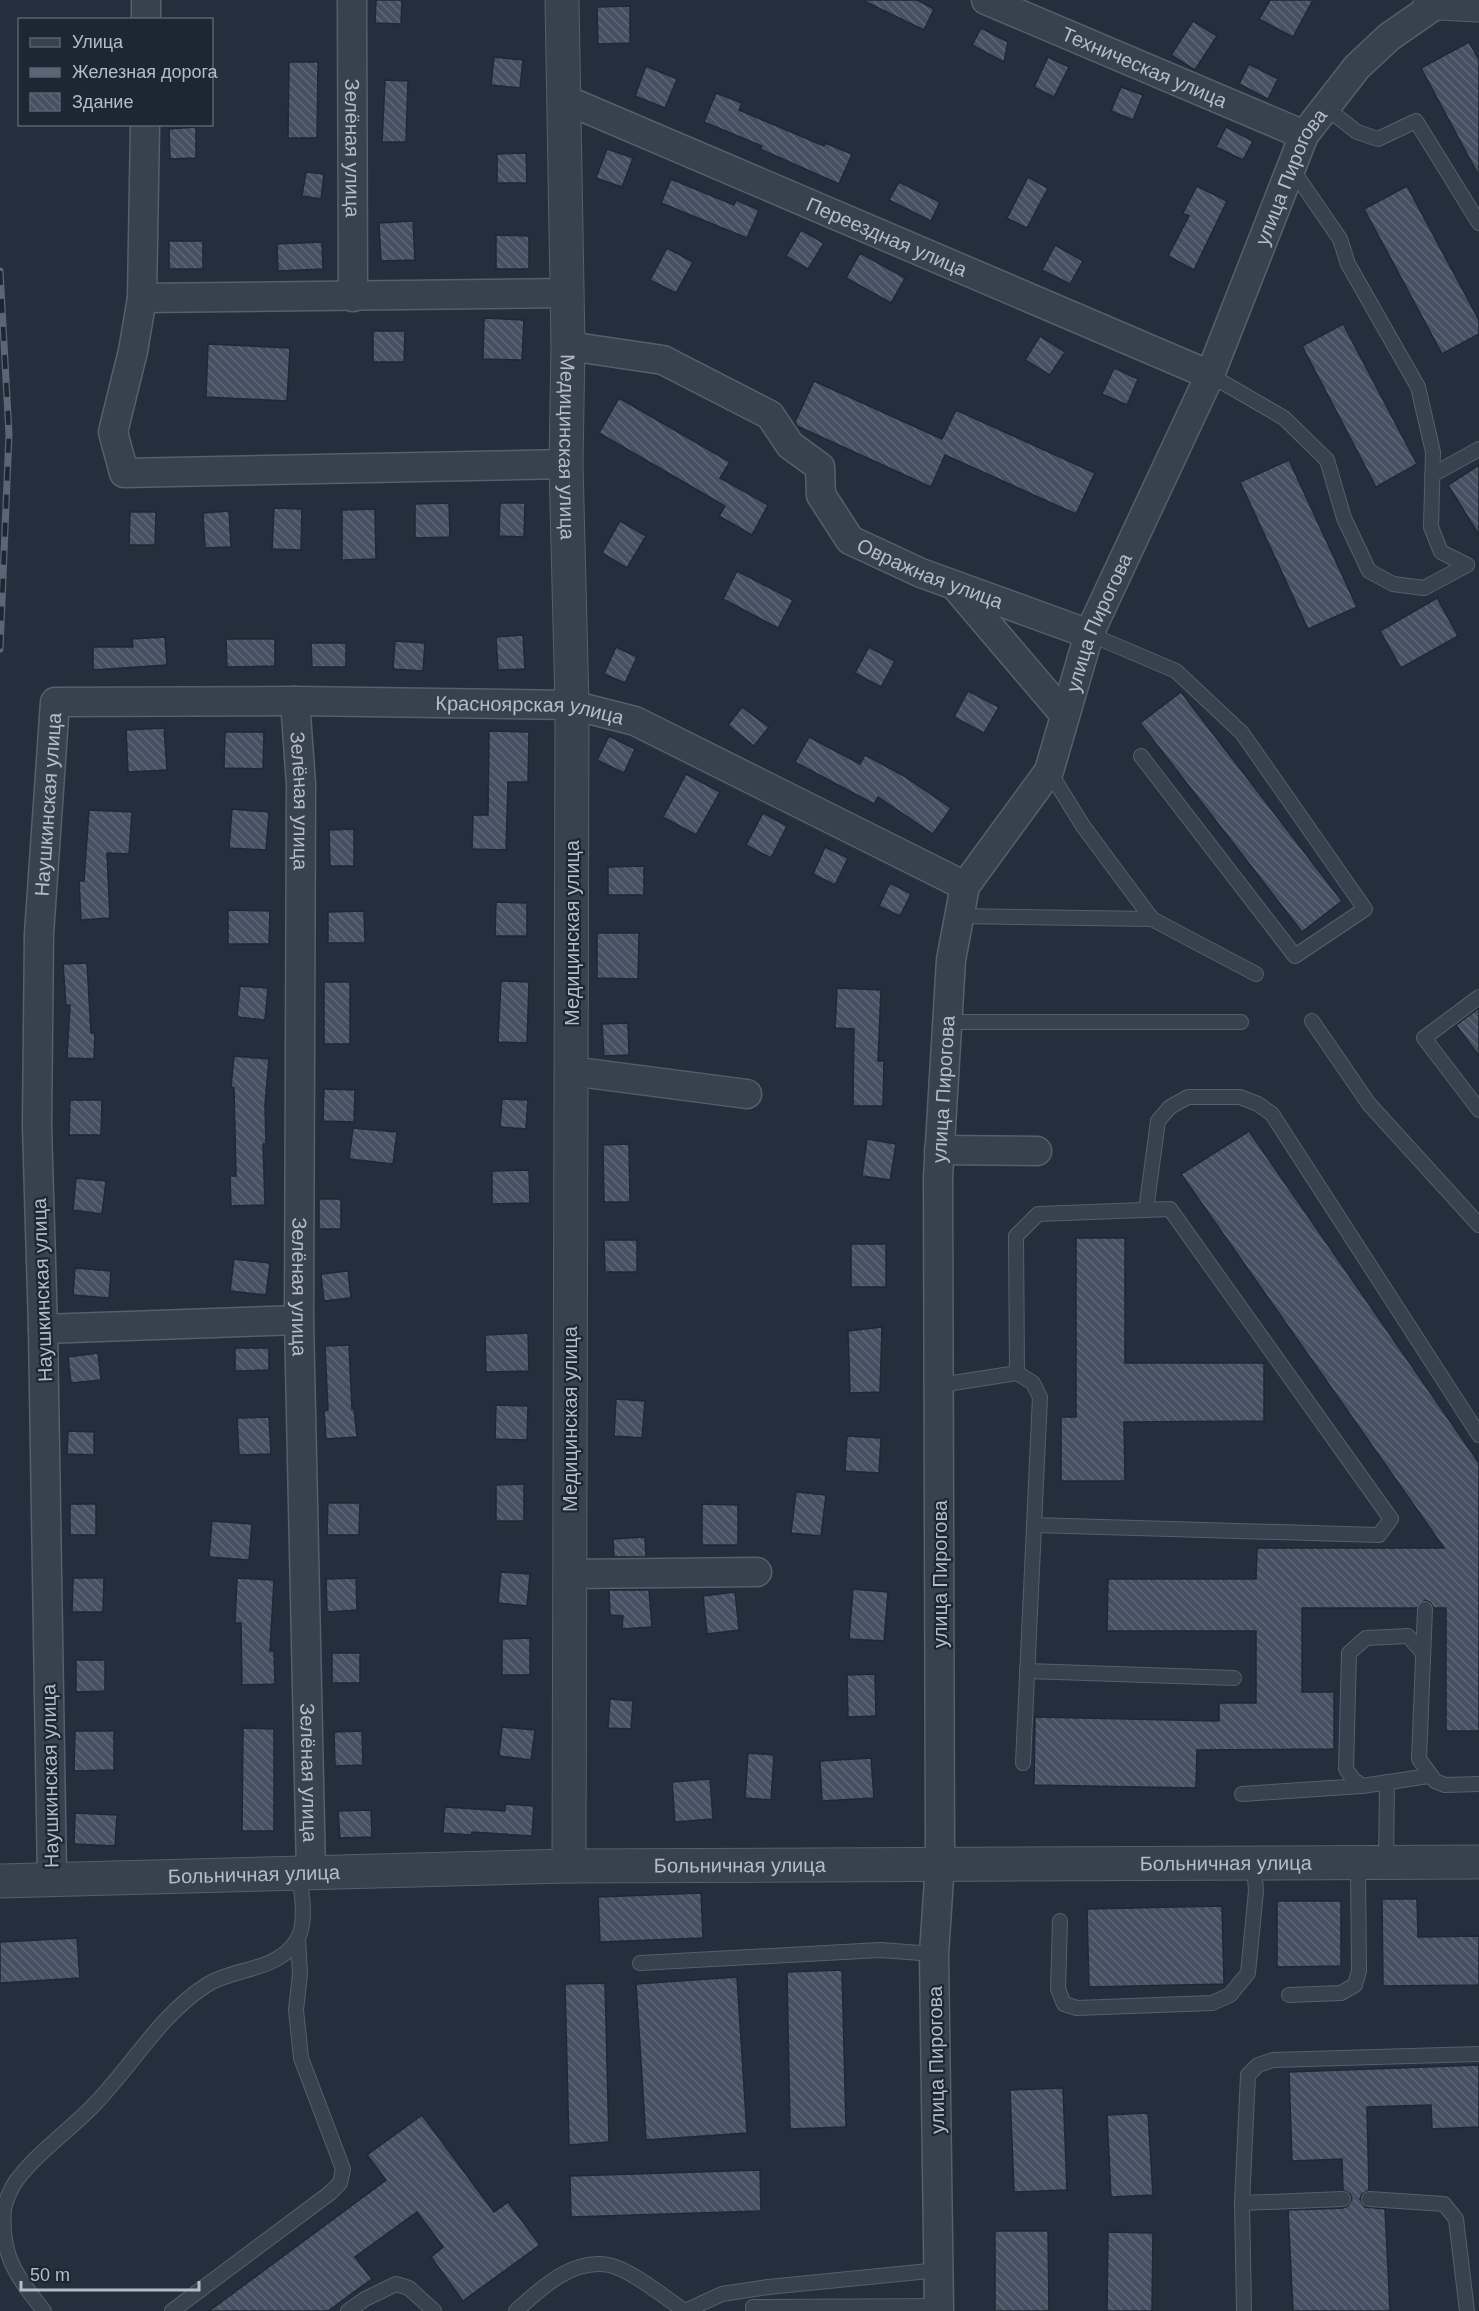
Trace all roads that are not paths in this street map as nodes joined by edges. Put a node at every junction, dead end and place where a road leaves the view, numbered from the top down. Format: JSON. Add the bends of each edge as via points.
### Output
{"nodes":[{"id":1,"x":146,"y":0,"type":"edge"},
{"id":2,"x":352,"y":0,"type":"edge"},
{"id":3,"x":562,"y":0,"type":"edge"},
{"id":4,"x":986,"y":0,"type":"edge"},
{"id":5,"x":1434,"y":2,"type":"edge"},
{"id":6,"x":1479,"y":5,"type":"edge"},
{"id":7,"x":146,"y":18,"type":"edge"},
{"id":8,"x":564,"y":99,"type":"junction"},
{"id":9,"x":1325,"y":107,"type":"junction"},
{"id":10,"x":145,"y":126,"type":"edge"},
{"id":11,"x":1304,"y":135,"type":"junction"},
{"id":12,"x":1290,"y":167,"type":"junction"},
{"id":13,"x":1479,"y":223,"type":"edge"},
{"id":14,"x":566,"y":293,"type":"junction"},
{"id":15,"x":353,"y":297,"type":"junction"},
{"id":16,"x":142,"y":298,"type":"junction"},
{"id":17,"x":568,"y":346,"type":"junction"},
{"id":18,"x":1210,"y":375,"type":"junction"},
{"id":19,"x":1479,"y":449,"type":"edge"},
{"id":20,"x":566,"y":464,"type":"junction"},
{"id":21,"x":1432,"y":476,"type":"junction"},
{"id":22,"x":954,"y":585,"type":"junction"},
{"id":23,"x":1089,"y":634,"type":"junction"},
{"id":24,"x":295,"y":701,"type":"junction"},
{"id":25,"x":55,"y":702,"type":"joint"},
{"id":26,"x":572,"y":705,"type":"junction"},
{"id":27,"x":1064,"y":714,"type":"junction"},
{"id":28,"x":1141,"y":756,"type":"dead end"},
{"id":29,"x":1049,"y":771,"type":"junction"},
{"id":30,"x":965,"y":886,"type":"junction"},
{"id":31,"x":959,"y":916,"type":"junction"},
{"id":32,"x":1152,"y":920,"type":"junction"},
{"id":33,"x":1256,"y":974,"type":"dead end"},
{"id":34,"x":1479,"y":997,"type":"edge"},
{"id":35,"x":1312,"y":1021,"type":"dead end"},
{"id":36,"x":947,"y":1022,"type":"junction"},
{"id":37,"x":1241,"y":1022,"type":"dead end"},
{"id":38,"x":571,"y":1071,"type":"junction"},
{"id":39,"x":747,"y":1094,"type":"dead end"},
{"id":40,"x":1479,"y":1110,"type":"edge"},
{"id":41,"x":939,"y":1150,"type":"junction"},
{"id":42,"x":1036,"y":1151,"type":"dead end"},
{"id":43,"x":1146,"y":1210,"type":"junction"},
{"id":44,"x":1479,"y":1225,"type":"edge"},
{"id":45,"x":299,"y":1320,"type":"junction"},
{"id":46,"x":44,"y":1329,"type":"junction"},
{"id":47,"x":1017,"y":1373,"type":"junction"},
{"id":48,"x":940,"y":1385,"type":"junction"},
{"id":49,"x":1479,"y":1435,"type":"edge"},
{"id":50,"x":1034,"y":1525,"type":"junction"},
{"id":51,"x":757,"y":1572,"type":"dead end"},
{"id":52,"x":570,"y":1574,"type":"junction"},
{"id":53,"x":1425,"y":1609,"type":"dead end"},
{"id":54,"x":1423,"y":1653,"type":"junction"},
{"id":55,"x":1027,"y":1671,"type":"junction"},
{"id":56,"x":1234,"y":1678,"type":"dead end"},
{"id":57,"x":1023,"y":1763,"type":"dead end"},
{"id":58,"x":1429,"y":1776,"type":"junction"},
{"id":59,"x":1387,"y":1782,"type":"junction"},
{"id":60,"x":1479,"y":1784,"type":"edge"},
{"id":61,"x":1362,"y":1786,"type":"junction"},
{"id":62,"x":1242,"y":1794,"type":"dead end"},
{"id":63,"x":1479,"y":1862,"type":"edge"},
{"id":64,"x":940,"y":1863,"type":"junction"},
{"id":65,"x":1254,"y":1864,"type":"junction"},
{"id":66,"x":1372,"y":1864,"type":"junction"},
{"id":67,"x":569,"y":1866,"type":"junction"},
{"id":68,"x":304,"y":1873,"type":"junction"},
{"id":69,"x":52,"y":1878,"type":"junction"},
{"id":70,"x":0,"y":1881,"type":"edge"},
{"id":71,"x":1060,"y":1921,"type":"dead end"},
{"id":72,"x":298,"y":1938,"type":"junction"},
{"id":73,"x":934,"y":1954,"type":"junction"},
{"id":74,"x":640,"y":1963,"type":"dead end"},
{"id":75,"x":1289,"y":1995,"type":"dead end"},
{"id":76,"x":1479,"y":2054,"type":"edge"},
{"id":77,"x":1343,"y":2199,"type":"dead end"},
{"id":78,"x":1370,"y":2199,"type":"dead end"},
{"id":79,"x":1242,"y":2204,"type":"junction"},
{"id":80,"x":939,"y":2270,"type":"junction"},
{"id":81,"x":939,"y":2308,"type":"edge"},
{"id":82,"x":44,"y":2311,"type":"edge"},
{"id":83,"x":172,"y":2311,"type":"edge"},
{"id":84,"x":348,"y":2311,"type":"edge"},
{"id":85,"x":434,"y":2311,"type":"edge"},
{"id":86,"x":516,"y":2311,"type":"edge"},
{"id":87,"x":685,"y":2311,"type":"edge"},
{"id":88,"x":753,"y":2311,"type":"edge"},
{"id":89,"x":1244,"y":2311,"type":"edge"},
{"id":90,"x":1467,"y":2311,"type":"edge"}],
"edges":[{"from":1,"to":7,"type":"street"},
{"from":2,"to":15,"type":"street","name":"Зелёная улица"},
{"from":3,"to":8,"type":"street","name":"Медицинская улица"},
{"from":4,"to":11,"type":"street","name":"Техническая улица"},
{"from":5,"to":6,"type":"street"},
{"from":5,"to":9,"type":"street","name":"улица Пирогова","via":[[1357,67]]},
{"from":8,"to":14,"type":"street","name":"Медицинская улица"},
{"from":8,"to":18,"type":"street","name":"Переездная улица"},
{"from":9,"to":11,"type":"street","name":"улица Пирогова"},
{"from":9,"to":13,"type":"lane","via":[[1357,132],[1378,139],[1416,122]]},
{"from":10,"to":16,"type":"street"},
{"from":11,"to":12,"type":"street","name":"улица Пирогова"},
{"from":12,"to":18,"type":"street","name":"улица Пирогова"},
{"from":12,"to":21,"type":"lane","via":[[1340,239],[1348,264],[1418,387],[1433,452]]},
{"from":14,"to":15,"type":"street"},
{"from":14,"to":17,"type":"street","name":"Медицинская улица"},
{"from":15,"to":16,"type":"street"},
{"from":16,"to":20,"type":"street","via":[[113,432],[124,473]]},
{"from":17,"to":20,"type":"street","name":"Медицинская улица"},
{"from":17,"to":22,"type":"street","name":"Овражная улица","via":[[663,360],[770,415],[789,445],[820,467],[821,495],[850,540]]},
{"from":18,"to":21,"type":"lane","via":[[1284,418],[1327,460],[1344,518],[1369,571],[1393,584],[1424,588],[1467,565],[1441,552],[1431,527]]},
{"from":18,"to":23,"type":"street","name":"улица Пирогова"},
{"from":19,"to":21,"type":"lane"},
{"from":20,"to":26,"type":"street","name":"Медицинская улица"},
{"from":22,"to":23,"type":"street","name":"Овражная улица"},
{"from":22,"to":27,"type":"street"},
{"from":23,"to":27,"type":"street","name":"улица Пирогова"},
{"from":23,"to":28,"type":"lane","via":[[1176,672],[1242,734],[1365,909],[1295,956]]},
{"from":24,"to":25,"type":"street","name":"Красноярская улица"},
{"from":24,"to":26,"type":"street","name":"Красноярская улица"},
{"from":24,"to":45,"type":"street","name":"Зелёная улица","via":[[301,784]]},
{"from":25,"to":46,"type":"street","name":"Наушкинская улица","via":[[39,934],[37,1126]]},
{"from":26,"to":30,"type":"street","name":"Красноярская улица","via":[[635,721]]},
{"from":26,"to":38,"type":"street","name":"Медицинская улица"},
{"from":27,"to":29,"type":"street","name":"улица Пирогова"},
{"from":29,"to":30,"type":"street","name":"улица Пирогова"},
{"from":29,"to":32,"type":"lane","via":[[1083,826]]},
{"from":30,"to":31,"type":"street","name":"улица Пирогова"},
{"from":31,"to":32,"type":"lane"},
{"from":31,"to":36,"type":"street","name":"улица Пирогова"},
{"from":32,"to":33,"type":"lane"},
{"from":34,"to":40,"type":"lane","via":[[1424,1038]]},
{"from":35,"to":44,"type":"lane","via":[[1369,1104]]},
{"from":36,"to":37,"type":"lane"},
{"from":36,"to":41,"type":"street","name":"улица Пирогова"},
{"from":38,"to":39,"type":"street"},
{"from":38,"to":52,"type":"street","name":"Медицинская улица"},
{"from":41,"to":42,"type":"street"},
{"from":41,"to":48,"type":"street","name":"улица Пирогова"},
{"from":43,"to":47,"type":"lane","via":[[1038,1214],[1024,1225],[1016,1236]]},
{"from":43,"to":49,"type":"lane","via":[[1158,1120],[1170,1107],[1188,1097],[1240,1096],[1258,1104],[1272,1114]]},
{"from":43,"to":50,"type":"lane","via":[[1170,1209],[1391,1520],[1379,1535]]},
{"from":45,"to":46,"type":"street"},
{"from":45,"to":68,"type":"street","name":"Зелёная улица"},
{"from":46,"to":69,"type":"street","name":"Наушкинская улица"},
{"from":47,"to":48,"type":"lane"},
{"from":47,"to":50,"type":"lane","via":[[1033,1383],[1040,1397]]},
{"from":48,"to":64,"type":"street","name":"улица Пирогова"},
{"from":50,"to":55,"type":"lane"},
{"from":51,"to":52,"type":"street"},
{"from":52,"to":67,"type":"street","name":"Медицинская улица"},
{"from":53,"to":54,"type":"lane"},
{"from":54,"to":58,"type":"lane","via":[[1419,1759]]},
{"from":54,"to":61,"type":"lane","via":[[1408,1636],[1366,1638],[1349,1653],[1346,1768]]},
{"from":55,"to":56,"type":"lane"},
{"from":55,"to":57,"type":"lane"},
{"from":58,"to":59,"type":"lane"},
{"from":58,"to":60,"type":"lane","via":[[1444,1785]]},
{"from":59,"to":61,"type":"lane"},
{"from":59,"to":66,"type":"lane"},
{"from":61,"to":62,"type":"lane"},
{"from":63,"to":66,"type":"street","name":"Больничная улица"},
{"from":64,"to":65,"type":"street","name":"Больничная улица"},
{"from":64,"to":67,"type":"street","name":"Больничная улица"},
{"from":64,"to":73,"type":"street","name":"улица Пирогова"},
{"from":65,"to":66,"type":"street","name":"Больничная улица"},
{"from":65,"to":71,"type":"lane","via":[[1256,1891],[1248,1972],[1230,1995],[1212,2003],[1077,2008],[1064,2004],[1058,1989]]},
{"from":66,"to":75,"type":"lane","via":[[1355,1985],[1341,1992]]},
{"from":67,"to":68,"type":"street","name":"Больничная улица"},
{"from":68,"to":69,"type":"street","name":"Больничная улица"},
{"from":68,"to":72,"type":"lane"},
{"from":69,"to":70,"type":"street","name":"Больничная улица"},
{"from":72,"to":82,"type":"lane","via":[[287,1952],[267,1964],[213,1981],[185,1999],[93,2106],[16,2181],[4,2208],[2,2243],[17,2276]]},
{"from":72,"to":83,"type":"lane","via":[[297,2038],[341,2161],[340,2182]]},
{"from":73,"to":74,"type":"lane","via":[[880,1950]]},
{"from":73,"to":80,"type":"street","name":"улица Пирогова"},
{"from":76,"to":79,"type":"lane","via":[[1273,2060],[1258,2065],[1248,2075],[1245,2089]]},
{"from":77,"to":79,"type":"lane"},
{"from":78,"to":90,"type":"lane","via":[[1444,2204],[1456,2219]]},
{"from":79,"to":89,"type":"lane"},
{"from":80,"to":81,"type":"street","name":"улица Пирогова"},
{"from":80,"to":87,"type":"lane","via":[[722,2294]]},
{"from":81,"to":88,"type":"lane","via":[[753,2307]]},
{"from":84,"to":85,"type":"lane","via":[[396,2284],[409,2288]]},
{"from":86,"to":87,"type":"lane","via":[[567,2272],[609,2265]]}]}
